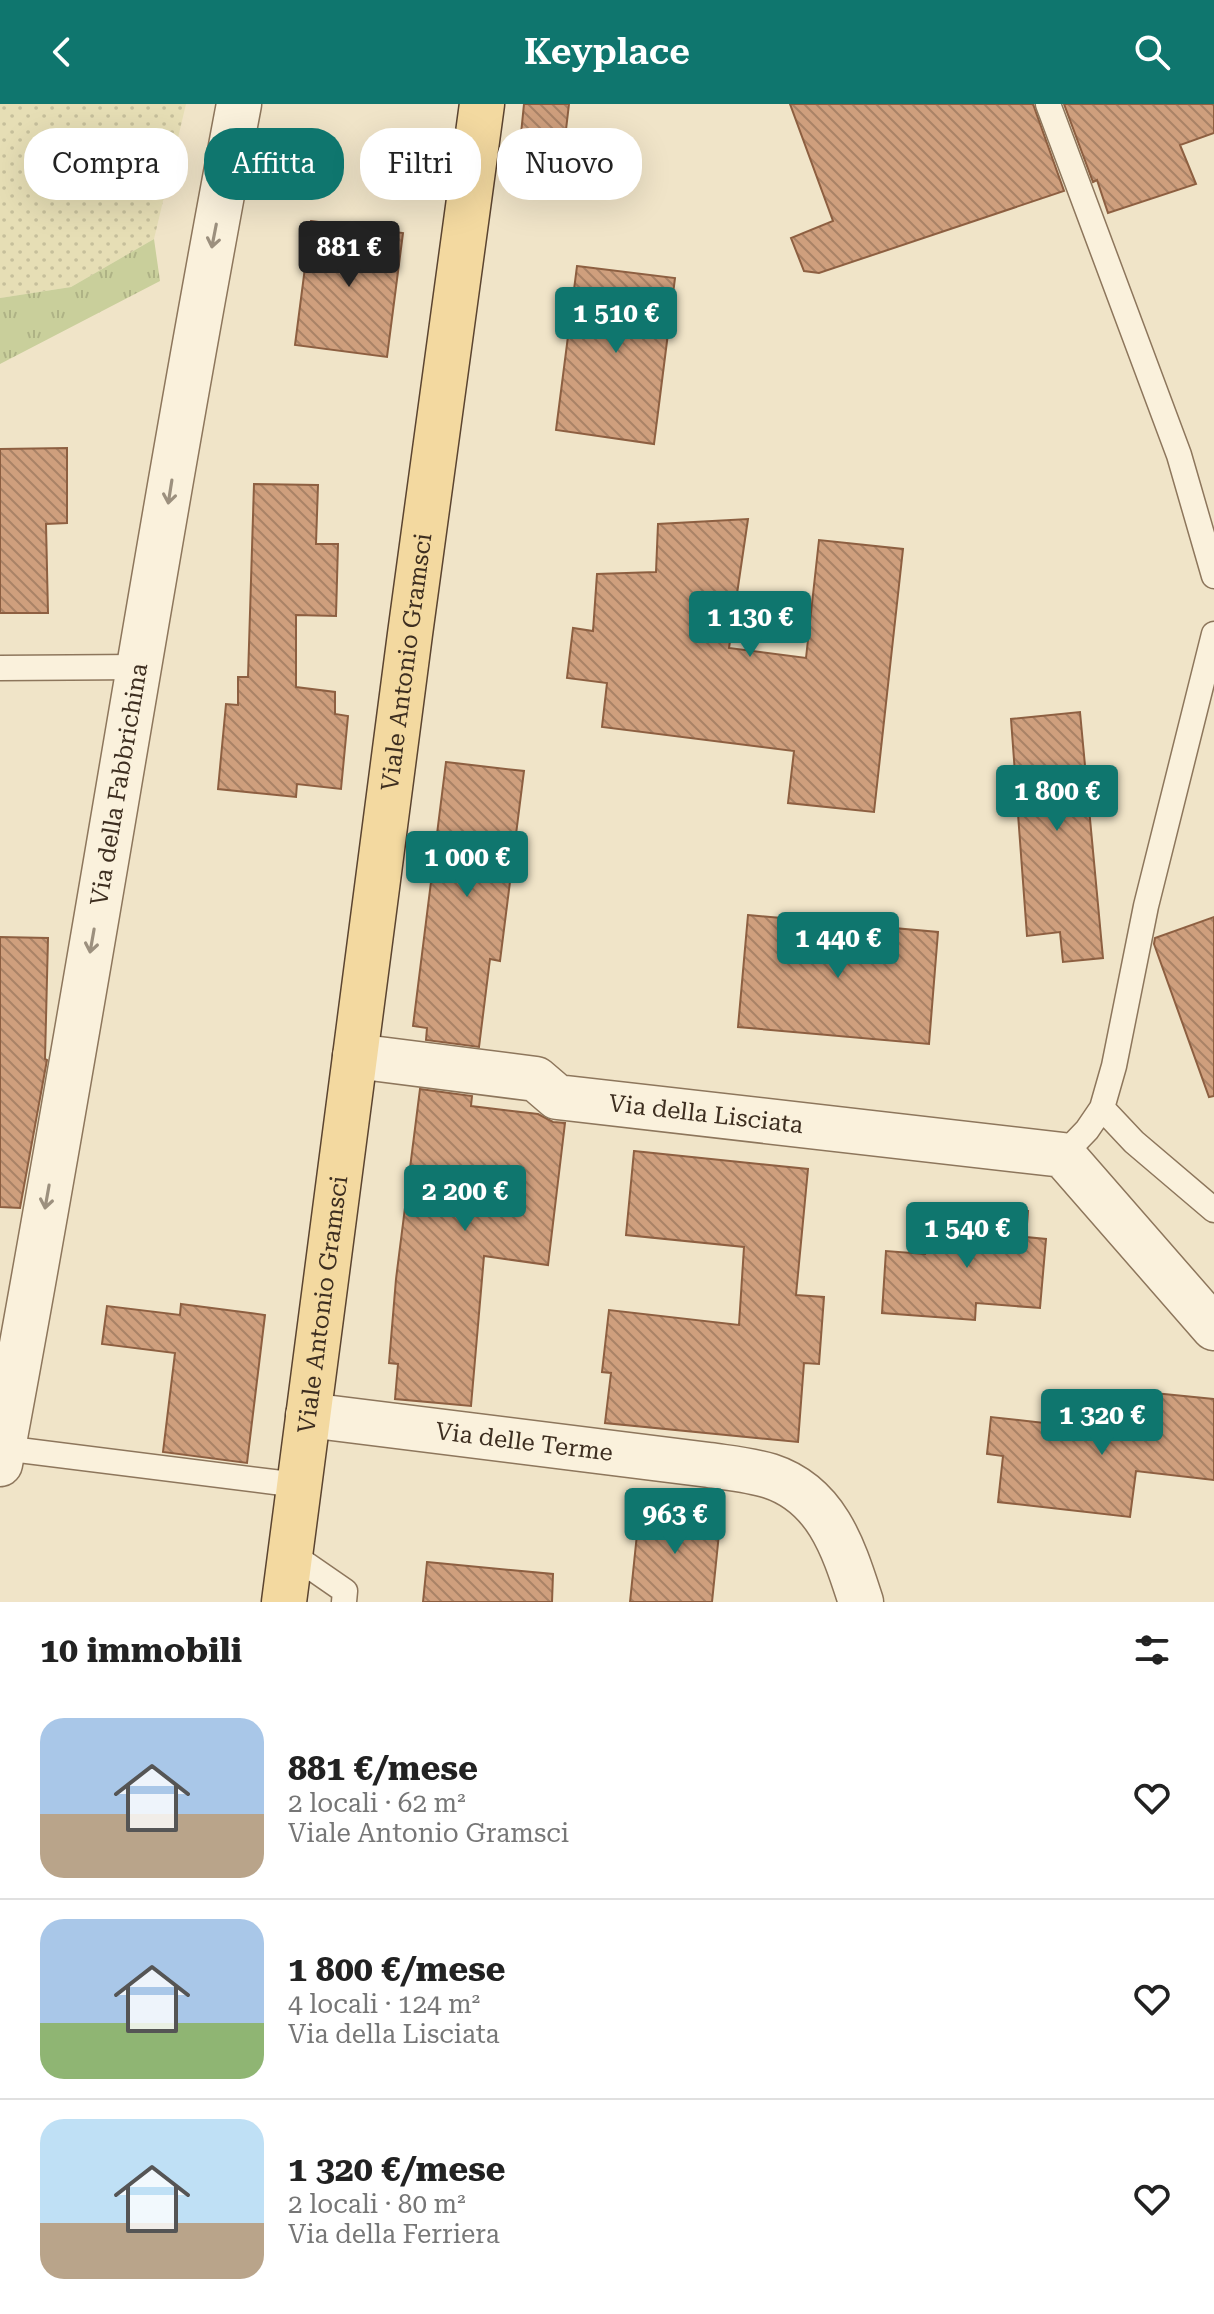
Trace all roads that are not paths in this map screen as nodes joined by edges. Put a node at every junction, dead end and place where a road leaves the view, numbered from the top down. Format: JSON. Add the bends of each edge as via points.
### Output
{"nodes":[{"id":1,"x":239,"y":104,"type":"edge"},
{"id":2,"x":482,"y":104,"type":"edge"},
{"id":3,"x":1048,"y":104,"type":"edge"},
{"id":4,"x":1214,"y":576,"type":"edge"},
{"id":5,"x":1214,"y":638,"type":"edge"},
{"id":6,"x":140,"y":667,"type":"junction"},
{"id":7,"x":0,"y":668,"type":"edge"},
{"id":8,"x":355,"y":1056,"type":"junction"},
{"id":9,"x":1102,"y":1108,"type":"junction"},
{"id":10,"x":1063,"y":1155,"type":"junction"},
{"id":11,"x":1214,"y":1210,"type":"edge"},
{"id":12,"x":1214,"y":1328,"type":"edge"},
{"id":13,"x":308,"y":1415,"type":"junction"},
{"id":14,"x":2,"y":1456,"type":"edge"},
{"id":15,"x":298,"y":1485,"type":"junction"},
{"id":16,"x":290,"y":1553,"type":"junction"},
{"id":17,"x":284,"y":1602,"type":"edge"},
{"id":18,"x":344,"y":1602,"type":"edge"},
{"id":19,"x":861,"y":1602,"type":"edge"}],
"edges":[{"from":1,"to":6,"type":"street","name":"Via della Fabbrichina","one_way":true},
{"from":2,"to":8,"type":"main road","name":"Viale Antonio Gramsci"},
{"from":3,"to":4,"type":"lane","via":[[1179,455]]},
{"from":5,"to":9,"type":"lane","via":[[1174,788]]},
{"from":6,"to":7,"type":"lane"},
{"from":6,"to":14,"type":"street","name":"Via della Fabbrichina","one_way":true},
{"from":8,"to":10,"type":"street","name":"Via della Lisciata","via":[[536,1079],[557,1097]]},
{"from":8,"to":13,"type":"main road","name":"Viale Antonio Gramsci"},
{"from":9,"to":10,"type":"lane"},
{"from":9,"to":11,"type":"lane"},
{"from":10,"to":12,"type":"street"},
{"from":13,"to":15,"type":"main road","name":"Viale Antonio Gramsci"},
{"from":13,"to":19,"type":"street","name":"Via delle Terme","via":[[772,1477],[800,1491],[822,1511],[839,1540]]},
{"from":14,"to":15,"type":"lane"},
{"from":15,"to":16,"type":"main road","name":"Viale Antonio Gramsci"},
{"from":16,"to":17,"type":"main road","name":"Viale Antonio Gramsci"},
{"from":16,"to":18,"type":"lane","via":[[345,1591]]}]}
